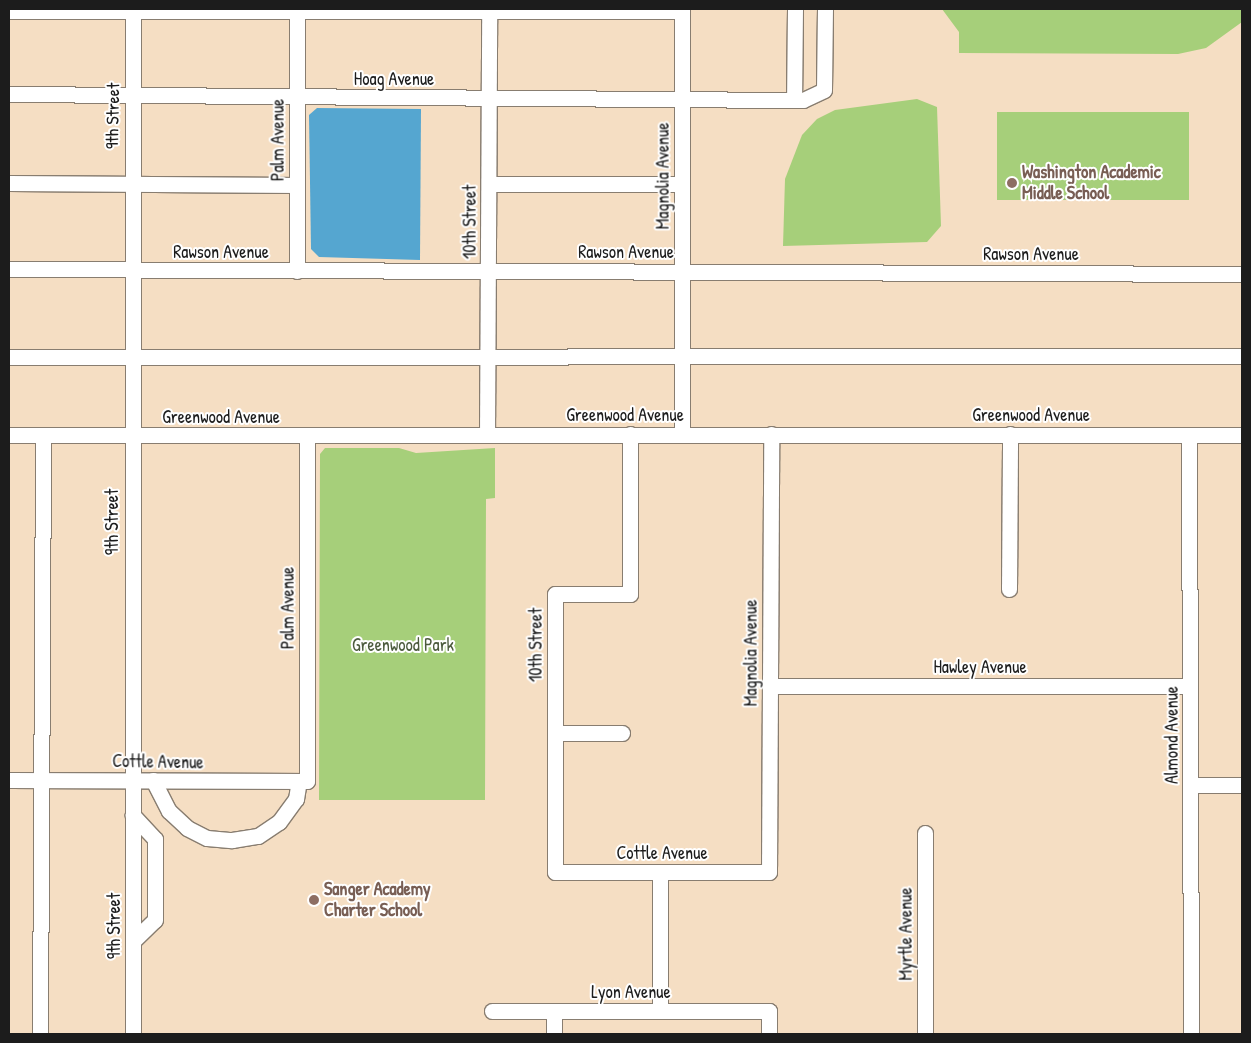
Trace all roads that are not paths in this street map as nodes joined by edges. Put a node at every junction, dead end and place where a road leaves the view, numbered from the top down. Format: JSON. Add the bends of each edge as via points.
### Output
{"nodes":[{"id":1,"x":297,"y":9,"type":"edge"},
{"id":2,"x":795,"y":9,"type":"edge"},
{"id":3,"x":825,"y":9,"type":"edge"},
{"id":4,"x":133,"y":10,"type":"edge"},
{"id":5,"x":682,"y":10,"type":"edge"},
{"id":6,"x":9,"y":11,"type":"edge"},
{"id":7,"x":489,"y":11,"type":"edge"},
{"id":8,"x":9,"y":94,"type":"edge"},
{"id":9,"x":132,"y":94,"type":"junction"},
{"id":10,"x":297,"y":97,"type":"junction"},
{"id":11,"x":682,"y":97,"type":"junction"},
{"id":12,"x":489,"y":99,"type":"junction"},
{"id":13,"x":787,"y":99,"type":"junction"},
{"id":14,"x":9,"y":183,"type":"edge"},
{"id":15,"x":131,"y":184,"type":"junction"},
{"id":16,"x":489,"y":184,"type":"junction"},
{"id":17,"x":681,"y":184,"type":"junction"},
{"id":18,"x":297,"y":185,"type":"junction"},
{"id":19,"x":9,"y":269,"type":"edge"},
{"id":20,"x":131,"y":270,"type":"junction"},
{"id":21,"x":297,"y":271,"type":"junction"},
{"id":22,"x":488,"y":271,"type":"junction"},
{"id":23,"x":681,"y":271,"type":"junction"},
{"id":24,"x":1242,"y":274,"type":"edge"},
{"id":25,"x":1242,"y":356,"type":"edge"},
{"id":26,"x":9,"y":357,"type":"edge"},
{"id":27,"x":131,"y":357,"type":"junction"},
{"id":28,"x":682,"y":357,"type":"junction"},
{"id":29,"x":488,"y":359,"type":"junction"},
{"id":30,"x":682,"y":433,"type":"junction"},
{"id":31,"x":630,"y":434,"type":"junction"},
{"id":32,"x":771,"y":434,"type":"junction"},
{"id":33,"x":1010,"y":434,"type":"junction"},
{"id":34,"x":9,"y":435,"type":"edge"},
{"id":35,"x":130,"y":435,"type":"junction"},
{"id":36,"x":488,"y":435,"type":"junction"},
{"id":37,"x":1189,"y":435,"type":"junction"},
{"id":38,"x":1242,"y":435,"type":"edge"},
{"id":39,"x":43,"y":436,"type":"junction"},
{"id":40,"x":307,"y":436,"type":"junction"},
{"id":41,"x":1009,"y":589,"type":"dead end"},
{"id":42,"x":770,"y":686,"type":"junction"},
{"id":43,"x":1190,"y":686,"type":"junction"},
{"id":44,"x":622,"y":732,"type":"dead end"},
{"id":45,"x":555,"y":733,"type":"junction"},
{"id":46,"x":133,"y":779,"type":"junction"},
{"id":47,"x":9,"y":780,"type":"edge"},
{"id":48,"x":40,"y":780,"type":"junction"},
{"id":49,"x":153,"y":780,"type":"junction"},
{"id":50,"x":303,"y":781,"type":"junction"},
{"id":51,"x":1190,"y":785,"type":"junction"},
{"id":52,"x":1242,"y":785,"type":"edge"},
{"id":53,"x":133,"y":814,"type":"junction"},
{"id":54,"x":925,"y":833,"type":"dead end"},
{"id":55,"x":555,"y":872,"type":"joint"},
{"id":56,"x":660,"y":872,"type":"junction"},
{"id":57,"x":769,"y":872,"type":"joint"},
{"id":58,"x":133,"y":941,"type":"junction"},
{"id":59,"x":492,"y":1011,"type":"dead end"},
{"id":60,"x":554,"y":1011,"type":"junction"},
{"id":61,"x":660,"y":1011,"type":"junction"},
{"id":62,"x":40,"y":1034,"type":"edge"},
{"id":63,"x":133,"y":1034,"type":"edge"},
{"id":64,"x":554,"y":1034,"type":"edge"},
{"id":65,"x":769,"y":1034,"type":"edge"},
{"id":66,"x":925,"y":1034,"type":"edge"},
{"id":67,"x":1191,"y":1034,"type":"edge"}],
"edges":[{"from":1,"to":4,"type":"street"},
{"from":1,"to":7,"type":"street"},
{"from":1,"to":10,"type":"street","name":"Palm Avenue"},
{"from":2,"to":13,"type":"street"},
{"from":3,"to":13,"type":"street","name":"Hoag Avenue","via":[[824,90]]},
{"from":4,"to":6,"type":"street"},
{"from":4,"to":9,"type":"street","name":"9th Street"},
{"from":5,"to":7,"type":"street"},
{"from":5,"to":11,"type":"street","name":"Magnolia Avenue"},
{"from":7,"to":12,"type":"street","name":"10th Street"},
{"from":8,"to":9,"type":"street","name":"Hoag Avenue"},
{"from":9,"to":10,"type":"street","name":"Hoag Avenue"},
{"from":9,"to":15,"type":"street","name":"9th Street"},
{"from":10,"to":12,"type":"street","name":"Hoag Avenue"},
{"from":10,"to":18,"type":"street","name":"Palm Avenue"},
{"from":11,"to":12,"type":"street","name":"Hoag Avenue"},
{"from":11,"to":13,"type":"street","name":"Hoag Avenue"},
{"from":11,"to":17,"type":"street","name":"Magnolia Avenue"},
{"from":12,"to":16,"type":"street","name":"10th Street"},
{"from":14,"to":15,"type":"street"},
{"from":15,"to":18,"type":"street"},
{"from":15,"to":20,"type":"street","name":"9th Street"},
{"from":16,"to":17,"type":"street"},
{"from":16,"to":22,"type":"street","name":"10th Street"},
{"from":17,"to":23,"type":"street","name":"Magnolia Avenue"},
{"from":18,"to":21,"type":"street","name":"Palm Avenue"},
{"from":19,"to":20,"type":"street","name":"Rawson Avenue"},
{"from":20,"to":21,"type":"street","name":"Rawson Avenue"},
{"from":20,"to":27,"type":"street","name":"9th Street"},
{"from":21,"to":22,"type":"street","name":"Rawson Avenue"},
{"from":22,"to":23,"type":"street","name":"Rawson Avenue"},
{"from":22,"to":29,"type":"street","name":"10th Street"},
{"from":23,"to":24,"type":"street","name":"Rawson Avenue"},
{"from":23,"to":28,"type":"street","name":"Magnolia Avenue"},
{"from":25,"to":28,"type":"street"},
{"from":26,"to":27,"type":"street"},
{"from":27,"to":29,"type":"street"},
{"from":27,"to":35,"type":"street","name":"9th Street"},
{"from":28,"to":29,"type":"street"},
{"from":28,"to":30,"type":"street","name":"Magnolia Avenue"},
{"from":29,"to":36,"type":"street","name":"10th Street"},
{"from":30,"to":31,"type":"street","name":"Greenwood Avenue"},
{"from":30,"to":32,"type":"street","name":"Greenwood Avenue"},
{"from":31,"to":36,"type":"street","name":"Greenwood Avenue"},
{"from":31,"to":45,"type":"street","name":"10th Street","via":[[630,594],[555,594]]},
{"from":32,"to":33,"type":"street","name":"Greenwood Avenue"},
{"from":32,"to":42,"type":"street","name":"Magnolia Avenue"},
{"from":33,"to":37,"type":"street","name":"Greenwood Avenue"},
{"from":33,"to":41,"type":"street"},
{"from":34,"to":39,"type":"street","name":"Greenwood Avenue"},
{"from":35,"to":39,"type":"street","name":"Greenwood Avenue"},
{"from":35,"to":40,"type":"street","name":"Greenwood Avenue"},
{"from":35,"to":46,"type":"street","name":"9th Street"},
{"from":36,"to":40,"type":"street","name":"Greenwood Avenue"},
{"from":37,"to":38,"type":"street","name":"Greenwood Avenue"},
{"from":37,"to":43,"type":"street","name":"Almond Avenue"},
{"from":39,"to":48,"type":"street"},
{"from":40,"to":50,"type":"street","name":"Palm Avenue"},
{"from":42,"to":43,"type":"street","name":"Hawley Avenue"},
{"from":42,"to":57,"type":"street","name":"Magnolia Avenue"},
{"from":43,"to":51,"type":"street","name":"Almond Avenue"},
{"from":44,"to":45,"type":"street"},
{"from":45,"to":55,"type":"street","name":"10th Street"},
{"from":46,"to":48,"type":"street","name":"Cottle Avenue"},
{"from":46,"to":49,"type":"street","name":"Cottle Avenue"},
{"from":46,"to":53,"type":"street","name":"9th Street"},
{"from":47,"to":48,"type":"street","name":"Cottle Avenue"},
{"from":48,"to":62,"type":"street"},
{"from":49,"to":50,"type":"street","name":"Cottle Avenue"},
{"from":49,"to":50,"type":"street","name":"Palm Avenue","via":[[169,811],[187,828],[208,838],[232,840],[258,836],[279,822],[296,798]]},
{"from":51,"to":52,"type":"street"},
{"from":51,"to":67,"type":"street","name":"Almond Avenue"},
{"from":53,"to":58,"type":"street","name":"9th Street"},
{"from":53,"to":58,"type":"street","via":[[156,839],[155,920]]},
{"from":54,"to":66,"type":"street","name":"Myrtle Avenue"},
{"from":55,"to":56,"type":"street","name":"Cottle Avenue"},
{"from":56,"to":57,"type":"street","name":"Cottle Avenue"},
{"from":56,"to":61,"type":"street"},
{"from":58,"to":63,"type":"street","name":"9th Street"},
{"from":59,"to":60,"type":"street","name":"Lyon Avenue"},
{"from":60,"to":61,"type":"street","name":"Lyon Avenue"},
{"from":60,"to":64,"type":"street"},
{"from":61,"to":65,"type":"street","name":"Lyon Avenue","via":[[770,1011]]}]}
